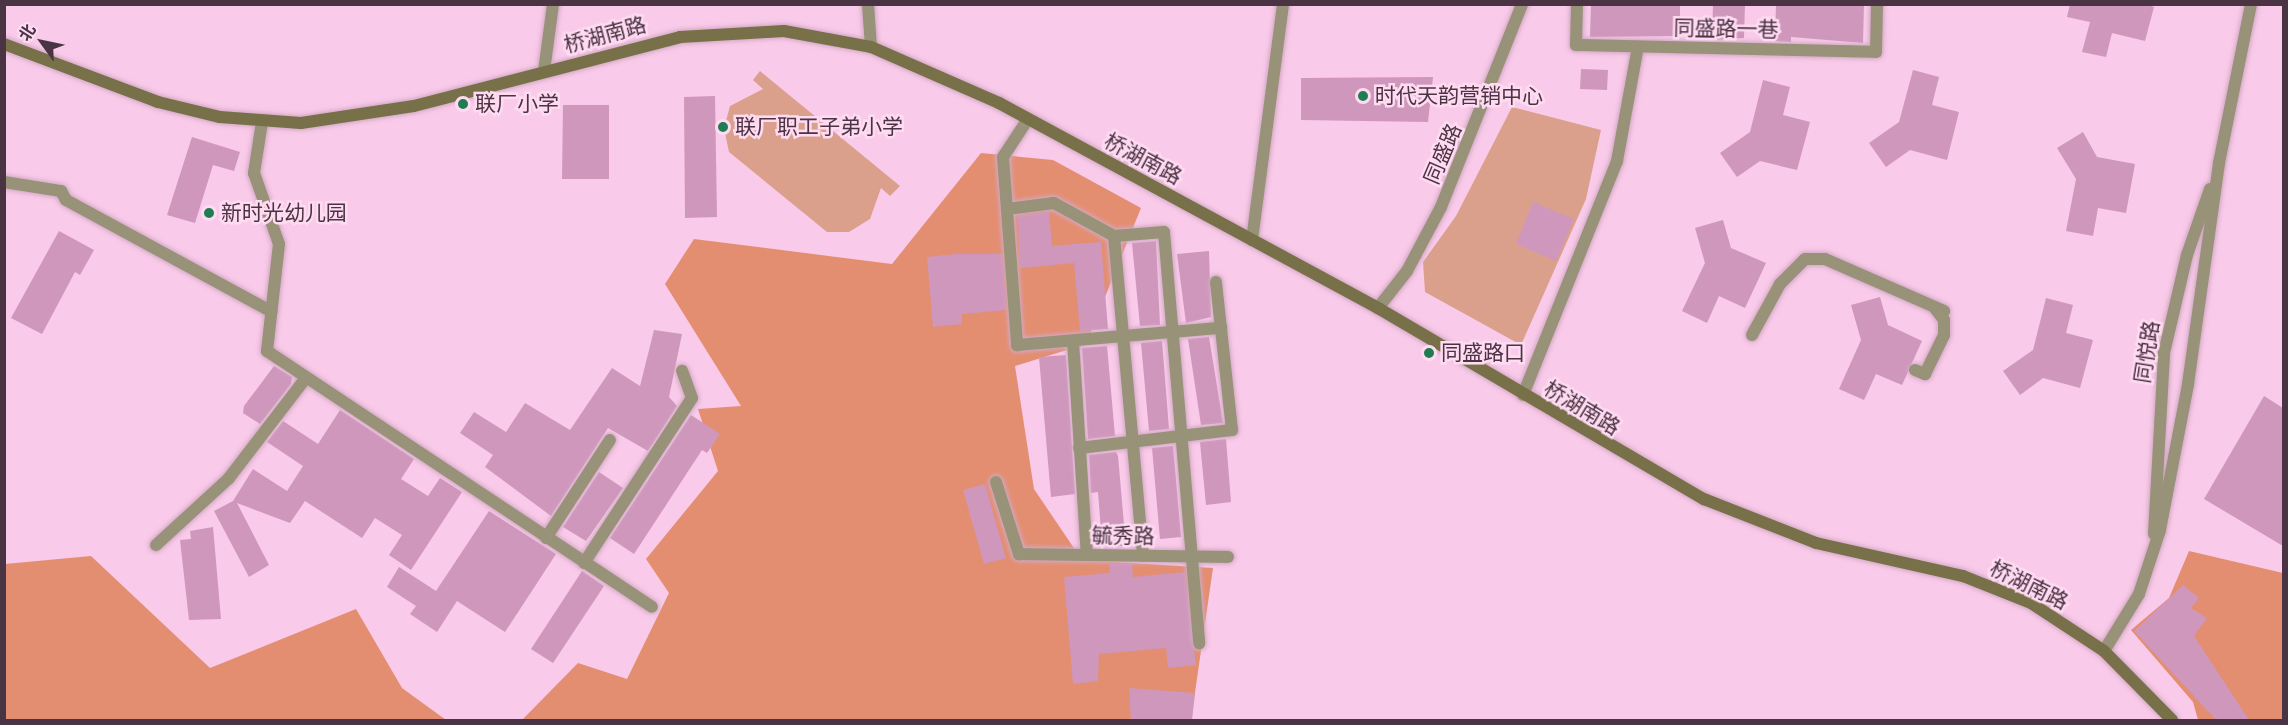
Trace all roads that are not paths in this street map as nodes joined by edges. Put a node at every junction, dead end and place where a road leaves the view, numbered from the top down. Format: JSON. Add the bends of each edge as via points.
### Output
{"nodes":[{"id":1,"x":553,"y":4,"type":"edge"},
{"id":2,"x":868,"y":4,"type":"edge"},
{"id":3,"x":1283,"y":4,"type":"edge"},
{"id":4,"x":1522,"y":4,"type":"edge"},
{"id":5,"x":1577,"y":4,"type":"edge"},
{"id":6,"x":1877,"y":4,"type":"edge"},
{"id":7,"x":2252,"y":4,"type":"edge"},
{"id":8,"x":4,"y":44,"type":"edge"},
{"id":9,"x":871,"y":47,"type":"junction"},
{"id":10,"x":1638,"y":47,"type":"junction"},
{"id":11,"x":544,"y":71,"type":"junction"},
{"id":12,"x":1028,"y":119,"type":"junction"},
{"id":13,"x":262,"y":122,"type":"junction"},
{"id":14,"x":2219,"y":162,"type":"junction"},
{"id":15,"x":4,"y":182,"type":"edge"},
{"id":16,"x":1006,"y":209,"type":"junction"},
{"id":17,"x":1114,"y":236,"type":"junction"},
{"id":18,"x":1252,"y":240,"type":"junction"},
{"id":19,"x":1216,"y":282,"type":"dead end"},
{"id":20,"x":1931,"y":306,"type":"junction"},
{"id":21,"x":1378,"y":308,"type":"junction"},
{"id":22,"x":1944,"y":311,"type":"dead end"},
{"id":23,"x":272,"y":312,"type":"junction"},
{"id":24,"x":1221,"y":328,"type":"junction"},
{"id":25,"x":1174,"y":332,"type":"junction"},
{"id":26,"x":1752,"y":335,"type":"dead end"},
{"id":27,"x":1123,"y":336,"type":"junction"},
{"id":28,"x":1072,"y":341,"type":"junction"},
{"id":29,"x":1915,"y":370,"type":"dead end"},
{"id":30,"x":682,"y":371,"type":"dead end"},
{"id":31,"x":305,"y":379,"type":"junction"},
{"id":32,"x":1523,"y":395,"type":"junction"},
{"id":33,"x":1184,"y":436,"type":"junction"},
{"id":34,"x":610,"y":440,"type":"dead end"},
{"id":35,"x":1133,"y":442,"type":"junction"},
{"id":36,"x":1079,"y":448,"type":"junction"},
{"id":37,"x":996,"y":482,"type":"dead end"},
{"id":38,"x":546,"y":538,"type":"junction"},
{"id":39,"x":156,"y":546,"type":"dead end"},
{"id":40,"x":2154,"y":554,"type":"junction"},
{"id":41,"x":1087,"y":555,"type":"junction"},
{"id":42,"x":1143,"y":556,"type":"junction"},
{"id":43,"x":1195,"y":556,"type":"junction"},
{"id":44,"x":1228,"y":557,"type":"dead end"},
{"id":45,"x":584,"y":563,"type":"junction"},
{"id":46,"x":652,"y":606,"type":"dead end"},
{"id":47,"x":1199,"y":644,"type":"dead end"},
{"id":48,"x":2104,"y":651,"type":"junction"},
{"id":49,"x":2172,"y":720,"type":"edge"}],
"edges":[{"from":1,"to":11,"type":"street"},
{"from":2,"to":9,"type":"street"},
{"from":3,"to":18,"type":"street"},
{"from":4,"to":21,"type":"street","name":"同盛路","via":[[1441,207],[1407,272]]},
{"from":5,"to":10,"type":"street","name":"同盛路一巷","via":[[1576,45]]},
{"from":6,"to":10,"type":"street","name":"同盛路一巷","via":[[1876,52]]},
{"from":7,"to":14,"type":"street","name":"同悦路"},
{"from":8,"to":13,"type":"main road","name":"桥湖南路","via":[[158,102]]},
{"from":9,"to":11,"type":"main road","name":"桥湖南路","via":[[784,31],[739,31],[661,41]]},
{"from":9,"to":12,"type":"main road","name":"桥湖南路"},
{"from":10,"to":32,"type":"street","via":[[1617,161]]},
{"from":11,"to":13,"type":"main road","name":"桥湖南路","via":[[376,114]]},
{"from":12,"to":16,"type":"street","via":[[1003,157]]},
{"from":12,"to":18,"type":"main road","name":"桥湖南路"},
{"from":13,"to":23,"type":"street","via":[[254,173],[279,244]]},
{"from":14,"to":40,"type":"street","name":"同悦路","via":[[2188,384]]},
{"from":14,"to":40,"type":"street","name":"同悦路","via":[[2187,255],[2164,353],[2154,452]]},
{"from":15,"to":23,"type":"street","via":[[61,191],[66,200]]},
{"from":16,"to":17,"type":"street","via":[[1054,203]]},
{"from":16,"to":28,"type":"street","via":[[1017,345]]},
{"from":17,"to":25,"type":"street","via":[[1164,232]]},
{"from":17,"to":27,"type":"street"},
{"from":18,"to":21,"type":"main road","name":"桥湖南路"},
{"from":19,"to":24,"type":"street"},
{"from":20,"to":22,"type":"street"},
{"from":20,"to":26,"type":"street","via":[[1825,259],[1805,259],[1780,284]]},
{"from":20,"to":29,"type":"street","via":[[1942,315],[1944,335],[1925,374]]},
{"from":21,"to":32,"type":"main road","name":"桥湖南路"},
{"from":23,"to":31,"type":"street","via":[[267,351]]},
{"from":24,"to":25,"type":"street"},
{"from":24,"to":33,"type":"street","via":[[1232,430]]},
{"from":25,"to":27,"type":"street"},
{"from":25,"to":33,"type":"street"},
{"from":27,"to":28,"type":"street"},
{"from":27,"to":35,"type":"street"},
{"from":28,"to":36,"type":"street"},
{"from":30,"to":45,"type":"street","via":[[692,398]]},
{"from":31,"to":38,"type":"street"},
{"from":31,"to":39,"type":"street","via":[[229,478]]},
{"from":32,"to":48,"type":"main road","name":"桥湖南路","via":[[1704,499],[1816,543],[1998,588],[2061,620]]},
{"from":33,"to":35,"type":"street"},
{"from":33,"to":43,"type":"street"},
{"from":34,"to":38,"type":"street"},
{"from":35,"to":36,"type":"street"},
{"from":35,"to":42,"type":"street"},
{"from":36,"to":41,"type":"street"},
{"from":37,"to":41,"type":"street","name":"毓秀路","via":[[1018,554]]},
{"from":38,"to":45,"type":"street"},
{"from":40,"to":48,"type":"street","name":"同悦路","via":[[2129,615]]},
{"from":41,"to":42,"type":"street","name":"毓秀路"},
{"from":42,"to":43,"type":"street","name":"毓秀路"},
{"from":43,"to":44,"type":"street","name":"毓秀路"},
{"from":43,"to":47,"type":"street"},
{"from":45,"to":46,"type":"street"},
{"from":48,"to":49,"type":"main road","name":"桥湖南路"}]}
